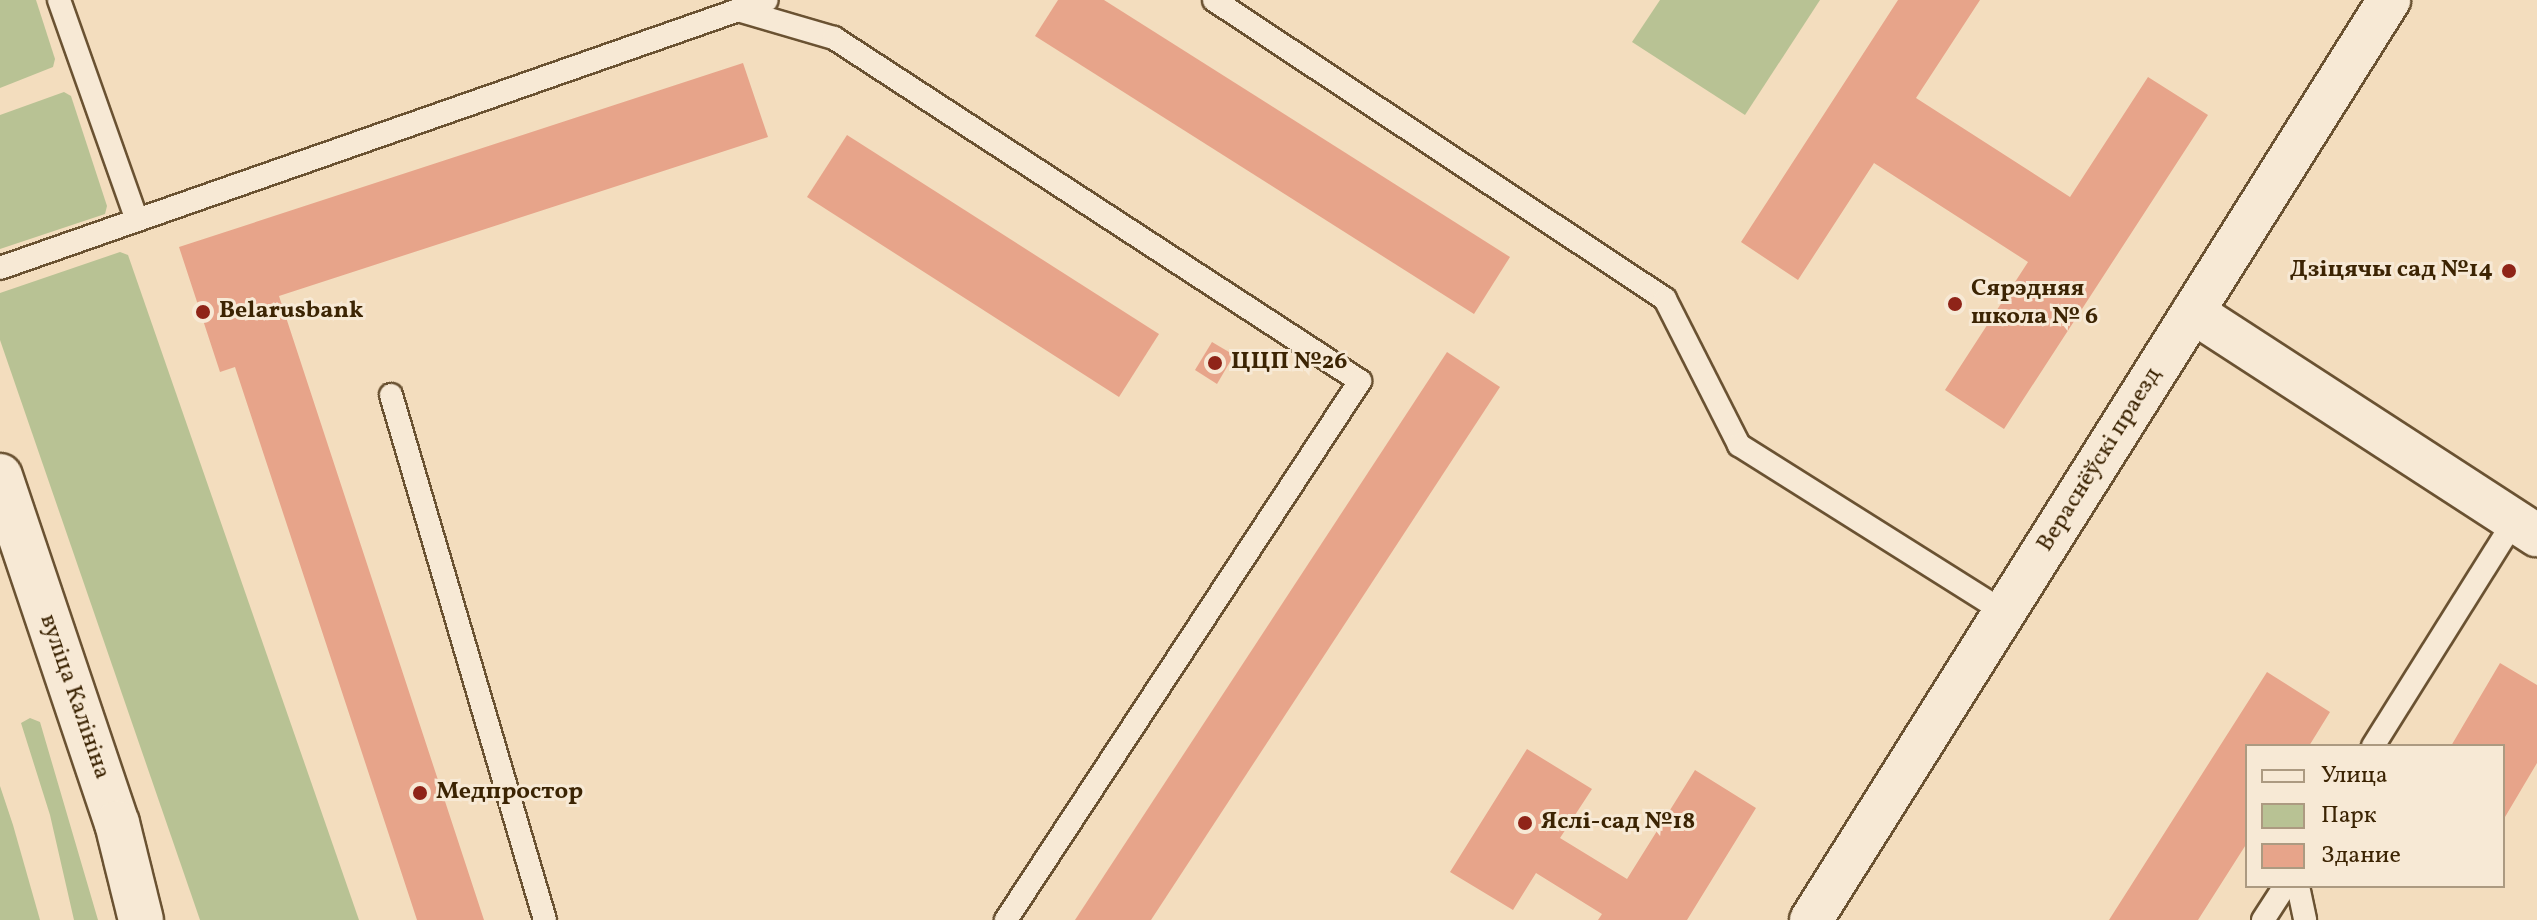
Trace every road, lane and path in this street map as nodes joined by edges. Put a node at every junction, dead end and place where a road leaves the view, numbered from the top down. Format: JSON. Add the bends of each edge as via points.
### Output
{"nodes":[{"id":1,"x":59,"y":0,"type":"edge"},
{"id":2,"x":767,"y":0,"type":"edge"},
{"id":3,"x":1214,"y":0,"type":"edge"},
{"id":4,"x":2389,"y":0,"type":"edge"},
{"id":5,"x":738,"y":10,"type":"junction"},
{"id":6,"x":137,"y":220,"type":"junction"},
{"id":7,"x":0,"y":268,"type":"edge"},
{"id":8,"x":2193,"y":312,"type":"junction"},
{"id":9,"x":391,"y":395,"type":"dead end"},
{"id":10,"x":0,"y":476,"type":"edge"},
{"id":11,"x":2526,"y":528,"type":"edge"},
{"id":12,"x":2004,"y":612,"type":"junction"},
{"id":13,"x":2374,"y":744,"type":"edge"},
{"id":14,"x":2284,"y":888,"type":"edge"},
{"id":15,"x":2298,"y":888,"type":"edge"},
{"id":16,"x":141,"y":920,"type":"edge"},
{"id":17,"x":545,"y":920,"type":"edge"},
{"id":18,"x":1006,"y":920,"type":"edge"},
{"id":19,"x":1811,"y":920,"type":"edge"},
{"id":20,"x":2263,"y":920,"type":"edge"},
{"id":21,"x":2305,"y":920,"type":"edge"}],
"edges":[{"from":1,"to":6,"type":"lane"},
{"from":2,"to":5,"type":"lane"},
{"from":3,"to":12,"type":"lane","via":[[1665,299],[1739,445]]},
{"from":4,"to":8,"type":"street","name":"Вераснёўскі праезд"},
{"from":5,"to":6,"type":"lane"},
{"from":5,"to":18,"type":"lane","via":[[834,38],[1360,381]]},
{"from":6,"to":7,"type":"lane"},
{"from":8,"to":11,"type":"street"},
{"from":8,"to":12,"type":"street","name":"Вераснёўскі праезд"},
{"from":9,"to":17,"type":"lane"},
{"from":10,"to":16,"type":"main road","name":"вуліца Калініна","via":[[117,823]]},
{"from":11,"to":13,"type":"lane"},
{"from":12,"to":19,"type":"street","name":"Вераснёўскі праезд"},
{"from":14,"to":20,"type":"lane"},
{"from":15,"to":21,"type":"lane"}]}
